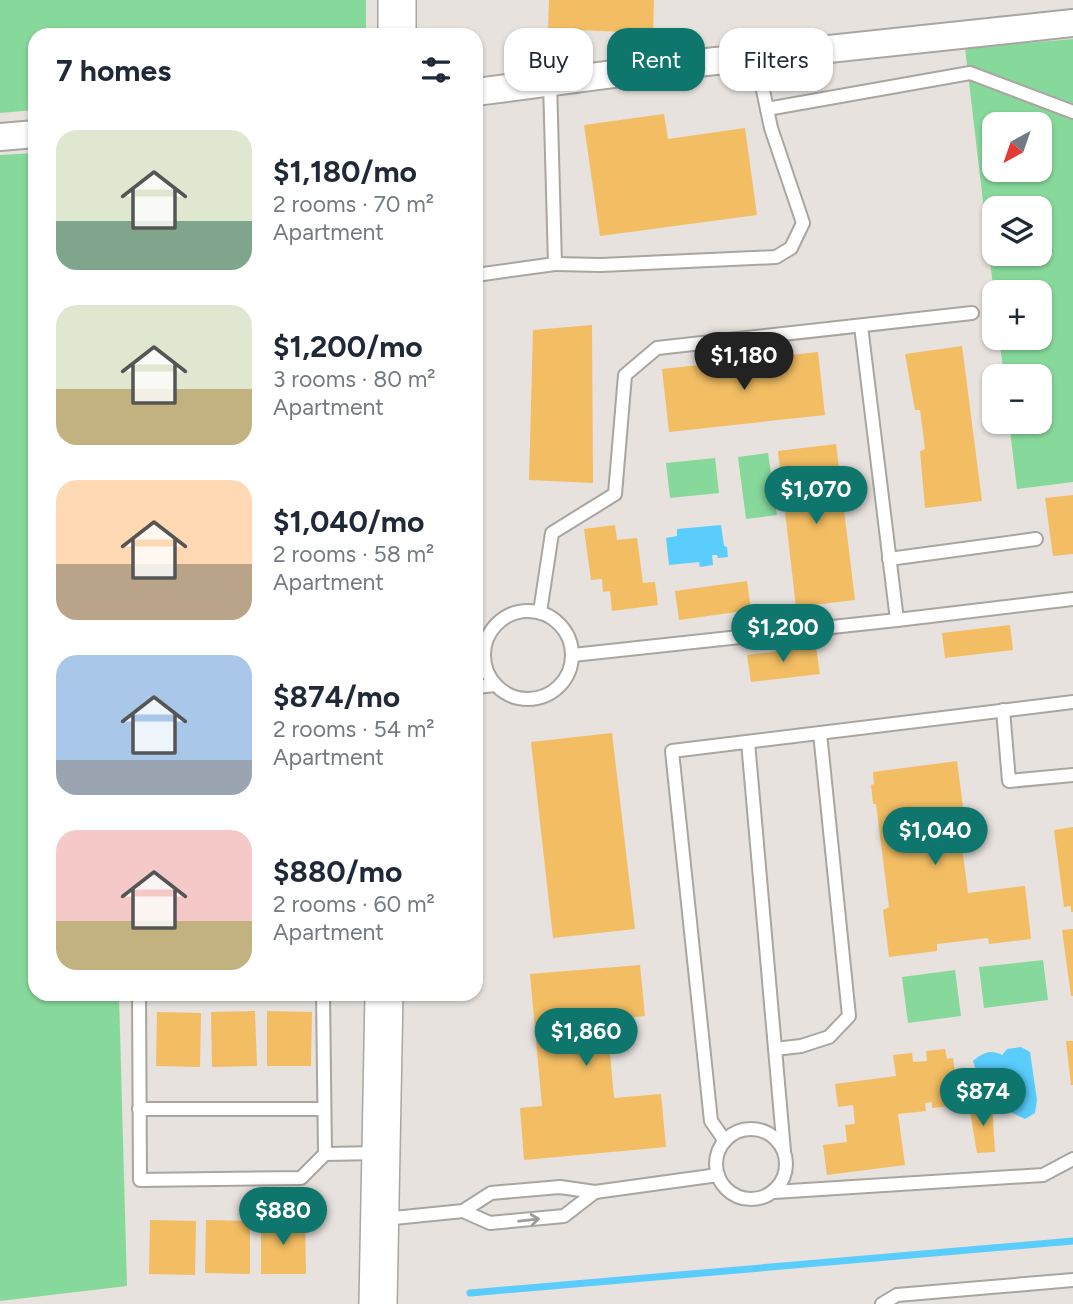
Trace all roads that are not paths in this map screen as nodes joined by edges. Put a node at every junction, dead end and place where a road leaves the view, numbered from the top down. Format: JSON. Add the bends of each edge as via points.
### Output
{"nodes":[{"id":1,"x":397,"y":0,"type":"edge"},
{"id":2,"x":1073,"y":23,"type":"edge"},
{"id":3,"x":397,"y":28,"type":"edge"},
{"id":4,"x":833,"y":49,"type":"edge"},
{"id":5,"x":719,"y":61,"type":"edge"},
{"id":6,"x":593,"y":77,"type":"edge"},
{"id":7,"x":504,"y":88,"type":"edge"},
{"id":8,"x":483,"y":91,"type":"edge"},
{"id":9,"x":550,"y":91,"type":"edge"},
{"id":10,"x":763,"y":91,"type":"edge"},
{"id":11,"x":767,"y":109,"type":"junction"},
{"id":12,"x":1073,"y":112,"type":"edge"},
{"id":13,"x":28,"y":135,"type":"edge"},
{"id":14,"x":0,"y":137,"type":"edge"},
{"id":15,"x":555,"y":264,"type":"junction"},
{"id":16,"x":483,"y":274,"type":"edge"},
{"id":17,"x":972,"y":313,"type":"dead end"},
{"id":18,"x":861,"y":326,"type":"junction"},
{"id":19,"x":1036,"y":539,"type":"dead end"},
{"id":20,"x":889,"y":559,"type":"junction"},
{"id":21,"x":1073,"y":599,"type":"edge"},
{"id":22,"x":540,"y":612,"type":"junction"},
{"id":23,"x":897,"y":620,"type":"junction"},
{"id":24,"x":483,"y":648,"type":"edge"},
{"id":25,"x":573,"y":655,"type":"junction"},
{"id":26,"x":483,"y":663,"type":"edge"},
{"id":27,"x":495,"y":685,"type":"junction"},
{"id":28,"x":483,"y":686,"type":"edge"},
{"id":29,"x":1073,"y":702,"type":"edge"},
{"id":30,"x":1003,"y":710,"type":"junction"},
{"id":31,"x":820,"y":733,"type":"junction"},
{"id":32,"x":748,"y":742,"type":"junction"},
{"id":33,"x":1073,"y":775,"type":"edge"},
{"id":34,"x":139,"y":1001,"type":"edge"},
{"id":35,"x":323,"y":1001,"type":"edge"},
{"id":36,"x":384,"y":1001,"type":"edge"},
{"id":37,"x":775,"y":1049,"type":"junction"},
{"id":38,"x":139,"y":1109,"type":"junction"},
{"id":39,"x":323,"y":1109,"type":"junction"},
{"id":40,"x":725,"y":1140,"type":"junction"},
{"id":41,"x":784,"y":1151,"type":"junction"},
{"id":42,"x":381,"y":1153,"type":"junction"},
{"id":43,"x":325,"y":1154,"type":"junction"},
{"id":44,"x":1073,"y":1158,"type":"edge"},
{"id":45,"x":718,"y":1175,"type":"junction"},
{"id":46,"x":595,"y":1192,"type":"junction"},
{"id":47,"x":774,"y":1192,"type":"junction"},
{"id":48,"x":463,"y":1211,"type":"junction"},
{"id":49,"x":380,"y":1220,"type":"junction"},
{"id":50,"x":1073,"y":1280,"type":"edge"},
{"id":51,"x":378,"y":1304,"type":"edge"},
{"id":52,"x":882,"y":1304,"type":"edge"}],
"edges":[{"from":1,"to":3,"type":"main road"},
{"from":2,"to":4,"type":"street"},
{"from":5,"to":6,"type":"street"},
{"from":7,"to":8,"type":"street"},
{"from":9,"to":15,"type":"lane"},
{"from":10,"to":11,"type":"lane"},
{"from":11,"to":12,"type":"lane","via":[[970,73]]},
{"from":11,"to":15,"type":"lane","via":[[803,223],[791,248],[776,257]]},
{"from":13,"to":14,"type":"street"},
{"from":15,"to":16,"type":"lane"},
{"from":17,"to":18,"type":"lane"},
{"from":18,"to":20,"type":"lane"},
{"from":18,"to":22,"type":"lane","via":[[656,348],[625,375],[615,494],[552,533]]},
{"from":19,"to":20,"type":"lane"},
{"from":20,"to":23,"type":"lane"},
{"from":21,"to":23,"type":"lane"},
{"from":22,"to":24,"type":"lane","via":[[517,611],[503,618],[492,628]]},
{"from":22,"to":25,"type":"lane","via":[[559,622],[568,634]]},
{"from":23,"to":25,"type":"lane"},
{"from":25,"to":27,"type":"lane","via":[[568,675],[549,695],[521,699]]},
{"from":26,"to":27,"type":"lane"},
{"from":27,"to":28,"type":"lane"},
{"from":29,"to":30,"type":"lane"},
{"from":30,"to":31,"type":"lane"},
{"from":30,"to":33,"type":"lane","via":[[1009,782]]},
{"from":31,"to":32,"type":"lane"},
{"from":31,"to":37,"type":"lane","via":[[849,1016],[829,1037]]},
{"from":32,"to":37,"type":"lane"},
{"from":32,"to":40,"type":"lane","via":[[672,751],[712,1121]]},
{"from":34,"to":38,"type":"lane"},
{"from":35,"to":39,"type":"lane"},
{"from":36,"to":42,"type":"main road"},
{"from":37,"to":41,"type":"lane"},
{"from":38,"to":39,"type":"lane"},
{"from":38,"to":43,"type":"lane","via":[[140,1180],[301,1178]]},
{"from":39,"to":43,"type":"lane"},
{"from":40,"to":41,"type":"lane","via":[[746,1129],[758,1130],[769,1134]]},
{"from":40,"to":45,"type":"lane","via":[[716,1163]]},
{"from":41,"to":47,"type":"lane","via":[[786,1173]]},
{"from":42,"to":43,"type":"lane"},
{"from":42,"to":49,"type":"main road"},
{"from":44,"to":47,"type":"lane","via":[[1043,1175]]},
{"from":45,"to":46,"type":"lane"},
{"from":45,"to":47,"type":"lane","via":[[723,1186],[742,1199]]},
{"from":46,"to":48,"type":"lane","via":[[560,1188],[491,1193]]},
{"from":48,"to":46,"type":"lane","one_way":true,"via":[[490,1223],[564,1216]]},
{"from":48,"to":49,"type":"lane"},
{"from":49,"to":51,"type":"main road"},
{"from":50,"to":52,"type":"lane","via":[[897,1295]]}]}
